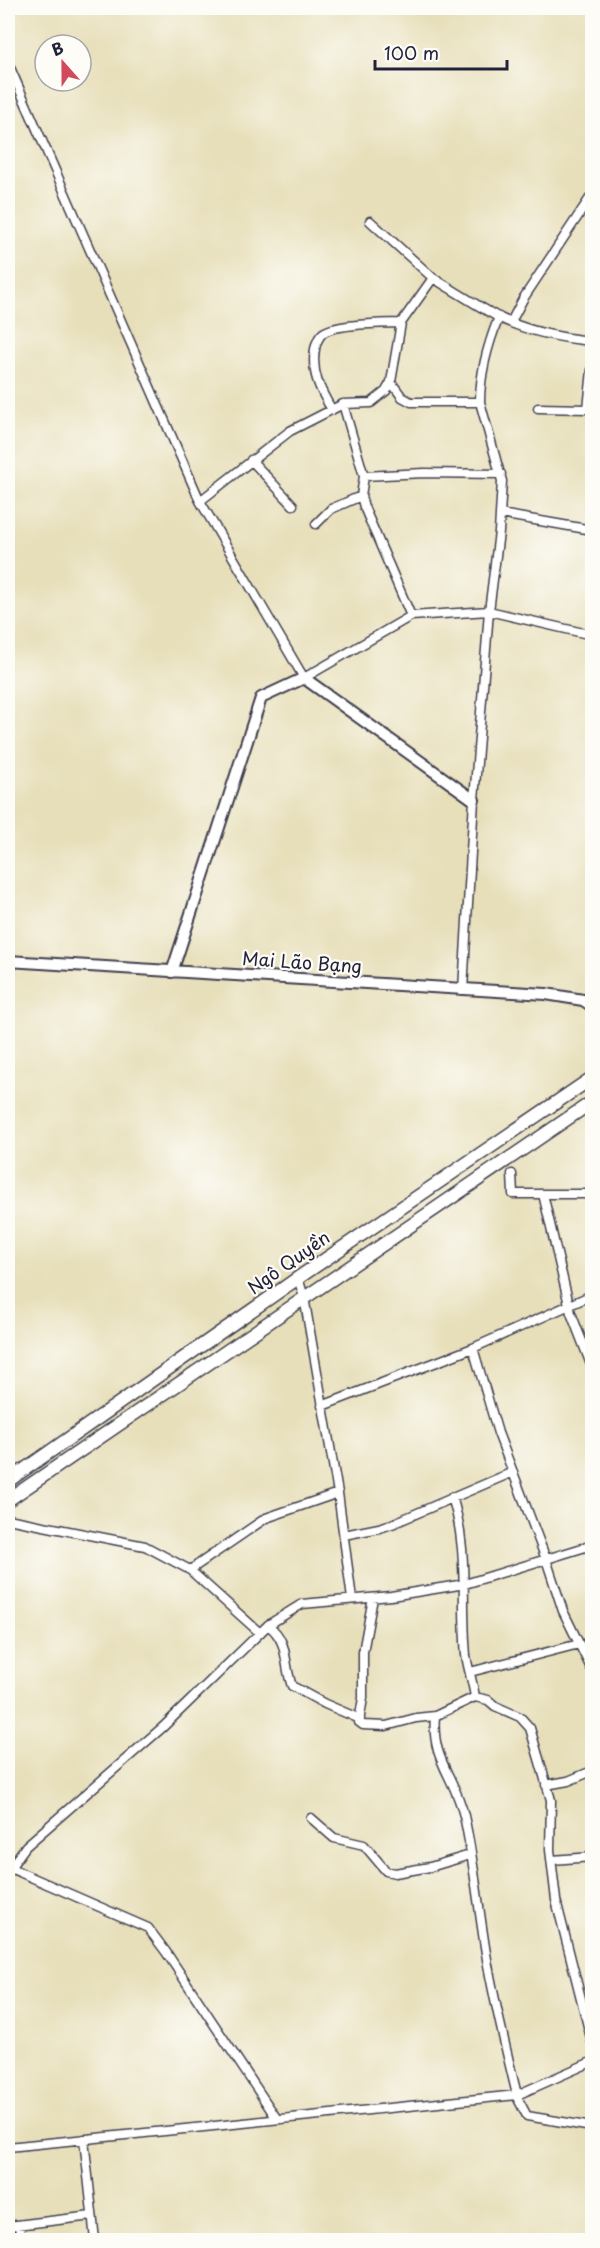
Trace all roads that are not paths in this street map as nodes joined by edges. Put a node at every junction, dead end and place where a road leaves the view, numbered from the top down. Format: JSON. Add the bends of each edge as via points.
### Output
{"nodes":[{"id":1,"x":8,"y":63,"type":"edge"},
{"id":2,"x":592,"y":195,"type":"edge"},
{"id":3,"x":370,"y":221,"type":"dead end"},
{"id":4,"x":433,"y":278,"type":"junction"},
{"id":5,"x":499,"y":317,"type":"junction"},
{"id":6,"x":511,"y":321,"type":"junction"},
{"id":7,"x":400,"y":322,"type":"junction"},
{"id":8,"x":592,"y":341,"type":"edge"},
{"id":9,"x":592,"y":370,"type":"edge"},
{"id":10,"x":391,"y":382,"type":"junction"},
{"id":11,"x":480,"y":402,"type":"junction"},
{"id":12,"x":344,"y":404,"type":"junction"},
{"id":13,"x":538,"y":408,"type":"dead end"},
{"id":14,"x":332,"y":410,"type":"junction"},
{"id":15,"x":251,"y":460,"type":"junction"},
{"id":16,"x":501,"y":474,"type":"junction"},
{"id":17,"x":364,"y":476,"type":"junction"},
{"id":18,"x":361,"y":496,"type":"junction"},
{"id":19,"x":200,"y":501,"type":"junction"},
{"id":20,"x":293,"y":505,"type":"dead end"},
{"id":21,"x":500,"y":514,"type":"junction"},
{"id":22,"x":316,"y":524,"type":"dead end"},
{"id":23,"x":592,"y":530,"type":"edge"},
{"id":24,"x":489,"y":611,"type":"junction"},
{"id":25,"x":411,"y":616,"type":"junction"},
{"id":26,"x":592,"y":635,"type":"edge"},
{"id":27,"x":304,"y":678,"type":"junction"},
{"id":28,"x":474,"y":800,"type":"junction"},
{"id":29,"x":8,"y":961,"type":"edge"},
{"id":30,"x":172,"y":972,"type":"junction"},
{"id":31,"x":463,"y":990,"type":"junction"},
{"id":32,"x":592,"y":1006,"type":"edge"},
{"id":33,"x":592,"y":1078,"type":"edge"},
{"id":34,"x":592,"y":1102,"type":"edge"},
{"id":35,"x":512,"y":1174,"type":"dead end"},
{"id":36,"x":543,"y":1194,"type":"junction"},
{"id":37,"x":592,"y":1194,"type":"edge"},
{"id":38,"x":298,"y":1278,"type":"junction"},
{"id":39,"x":592,"y":1295,"type":"edge"},
{"id":40,"x":304,"y":1297,"type":"junction"},
{"id":41,"x":569,"y":1305,"type":"junction"},
{"id":42,"x":473,"y":1348,"type":"junction"},
{"id":43,"x":592,"y":1367,"type":"edge"},
{"id":44,"x":322,"y":1406,"type":"junction"},
{"id":45,"x":513,"y":1472,"type":"junction"},
{"id":46,"x":8,"y":1481,"type":"edge"},
{"id":47,"x":338,"y":1493,"type":"junction"},
{"id":48,"x":452,"y":1497,"type":"junction"},
{"id":49,"x":8,"y":1500,"type":"edge"},
{"id":50,"x":8,"y":1519,"type":"edge"},
{"id":51,"x":344,"y":1535,"type":"junction"},
{"id":52,"x":592,"y":1545,"type":"edge"},
{"id":53,"x":546,"y":1560,"type":"junction"},
{"id":54,"x":190,"y":1570,"type":"junction"},
{"id":55,"x":465,"y":1584,"type":"junction"},
{"id":56,"x":373,"y":1598,"type":"junction"},
{"id":57,"x":352,"y":1599,"type":"junction"},
{"id":58,"x":268,"y":1625,"type":"junction"},
{"id":59,"x":260,"y":1633,"type":"junction"},
{"id":60,"x":579,"y":1644,"type":"junction"},
{"id":61,"x":590,"y":1657,"type":"edge"},
{"id":62,"x":592,"y":1670,"type":"edge"},
{"id":63,"x":470,"y":1672,"type":"junction"},
{"id":64,"x":475,"y":1697,"type":"junction"},
{"id":65,"x":435,"y":1716,"type":"junction"},
{"id":66,"x":360,"y":1719,"type":"junction"},
{"id":67,"x":592,"y":1771,"type":"edge"},
{"id":68,"x":546,"y":1785,"type":"junction"},
{"id":69,"x":311,"y":1818,"type":"dead end"},
{"id":70,"x":470,"y":1855,"type":"junction"},
{"id":71,"x":592,"y":1857,"type":"edge"},
{"id":72,"x":552,"y":1860,"type":"junction"},
{"id":73,"x":9,"y":1868,"type":"edge"},
{"id":74,"x":592,"y":2042,"type":"edge"},
{"id":75,"x":592,"y":2063,"type":"edge"},
{"id":76,"x":517,"y":2095,"type":"junction"},
{"id":77,"x":277,"y":2119,"type":"junction"},
{"id":78,"x":592,"y":2127,"type":"edge"},
{"id":79,"x":84,"y":2139,"type":"junction"},
{"id":80,"x":8,"y":2147,"type":"edge"},
{"id":81,"x":92,"y":2217,"type":"junction"},
{"id":82,"x":19,"y":2225,"type":"junction"},
{"id":83,"x":8,"y":2226,"type":"edge"},
{"id":84,"x":21,"y":2241,"type":"edge"},
{"id":85,"x":95,"y":2241,"type":"edge"}],
"edges":[{"from":1,"to":19,"type":"street"},
{"from":2,"to":6,"type":"street"},
{"from":3,"to":4,"type":"street"},
{"from":4,"to":5,"type":"street"},
{"from":4,"to":7,"type":"street"},
{"from":5,"to":6,"type":"street"},
{"from":5,"to":11,"type":"street","via":[[482,370]]},
{"from":6,"to":8,"type":"street","via":[[566,338]]},
{"from":7,"to":10,"type":"street"},
{"from":7,"to":14,"type":"street","via":[[362,324],[330,330],[320,336],[313,367]]},
{"from":9,"to":13,"type":"street","via":[[588,409]]},
{"from":10,"to":11,"type":"street","via":[[411,402]]},
{"from":10,"to":12,"type":"street","via":[[370,403]]},
{"from":11,"to":16,"type":"street"},
{"from":12,"to":14,"type":"street"},
{"from":12,"to":17,"type":"street"},
{"from":14,"to":15,"type":"street","via":[[290,431]]},
{"from":15,"to":19,"type":"street"},
{"from":15,"to":20,"type":"street"},
{"from":16,"to":17,"type":"street"},
{"from":16,"to":21,"type":"street"},
{"from":17,"to":18,"type":"street"},
{"from":18,"to":22,"type":"street","via":[[331,509]]},
{"from":18,"to":25,"type":"street"},
{"from":19,"to":27,"type":"street"},
{"from":21,"to":23,"type":"street"},
{"from":21,"to":24,"type":"street"},
{"from":24,"to":25,"type":"street"},
{"from":24,"to":26,"type":"street"},
{"from":24,"to":28,"type":"street"},
{"from":25,"to":27,"type":"street"},
{"from":27,"to":28,"type":"street"},
{"from":27,"to":30,"type":"street","via":[[261,698]]},
{"from":28,"to":31,"type":"street"},
{"from":29,"to":30,"type":"street","name":"Mai Lão Bạng"},
{"from":30,"to":31,"type":"street","name":"Mai Lão Bạng"},
{"from":31,"to":32,"type":"street","name":"Mai Lão Bạng","via":[[546,994],[583,1000]]},
{"from":33,"to":38,"type":"main road","name":"Ngô Quyền"},
{"from":34,"to":40,"type":"main road","name":"Ngô Quyền"},
{"from":35,"to":36,"type":"street","via":[[513,1194]]},
{"from":36,"to":37,"type":"street"},
{"from":36,"to":41,"type":"street"},
{"from":38,"to":40,"type":"street"},
{"from":38,"to":46,"type":"main road","name":"Ngô Quyền"},
{"from":39,"to":41,"type":"street"},
{"from":40,"to":44,"type":"street"},
{"from":40,"to":49,"type":"main road","name":"Ngô Quyền"},
{"from":41,"to":42,"type":"street"},
{"from":41,"to":43,"type":"street"},
{"from":42,"to":44,"type":"street"},
{"from":42,"to":45,"type":"street"},
{"from":44,"to":47,"type":"street"},
{"from":45,"to":48,"type":"street"},
{"from":45,"to":53,"type":"street"},
{"from":47,"to":51,"type":"street"},
{"from":47,"to":54,"type":"street","via":[[266,1518]]},
{"from":48,"to":51,"type":"street","via":[[379,1528]]},
{"from":48,"to":55,"type":"street","via":[[461,1531]]},
{"from":50,"to":54,"type":"street","via":[[145,1546]]},
{"from":51,"to":57,"type":"street"},
{"from":52,"to":53,"type":"street"},
{"from":53,"to":55,"type":"street"},
{"from":53,"to":60,"type":"street"},
{"from":54,"to":59,"type":"street"},
{"from":55,"to":56,"type":"street"},
{"from":55,"to":63,"type":"street","via":[[466,1657]]},
{"from":56,"to":57,"type":"street"},
{"from":56,"to":66,"type":"street","via":[[363,1652]]},
{"from":57,"to":58,"type":"street","via":[[302,1604]]},
{"from":58,"to":59,"type":"street"},
{"from":58,"to":66,"type":"street","via":[[282,1641],[292,1686]]},
{"from":59,"to":73,"type":"street","via":[[163,1727],[26,1846]]},
{"from":60,"to":61,"type":"street"},
{"from":60,"to":63,"type":"street"},
{"from":61,"to":62,"type":"street"},
{"from":63,"to":64,"type":"street"},
{"from":64,"to":65,"type":"street"},
{"from":64,"to":68,"type":"street","via":[[520,1717],[530,1728]]},
{"from":65,"to":66,"type":"street","via":[[386,1726],[363,1725]]},
{"from":65,"to":70,"type":"street","via":[[435,1746],[463,1814]]},
{"from":67,"to":68,"type":"street"},
{"from":68,"to":72,"type":"street","via":[[551,1800]]},
{"from":69,"to":70,"type":"street","via":[[334,1838],[364,1845],[386,1870],[395,1873]]},
{"from":70,"to":76,"type":"street","via":[[488,1966]]},
{"from":71,"to":72,"type":"street"},
{"from":72,"to":74,"type":"street","via":[[556,1900]]},
{"from":73,"to":77,"type":"street","via":[[148,1928]]},
{"from":75,"to":76,"type":"street"},
{"from":76,"to":77,"type":"street"},
{"from":76,"to":78,"type":"street","via":[[527,2116]]},
{"from":77,"to":79,"type":"street"},
{"from":79,"to":80,"type":"street"},
{"from":79,"to":81,"type":"street"},
{"from":81,"to":82,"type":"street"},
{"from":81,"to":85,"type":"street"},
{"from":82,"to":83,"type":"street"},
{"from":82,"to":84,"type":"street"}]}
